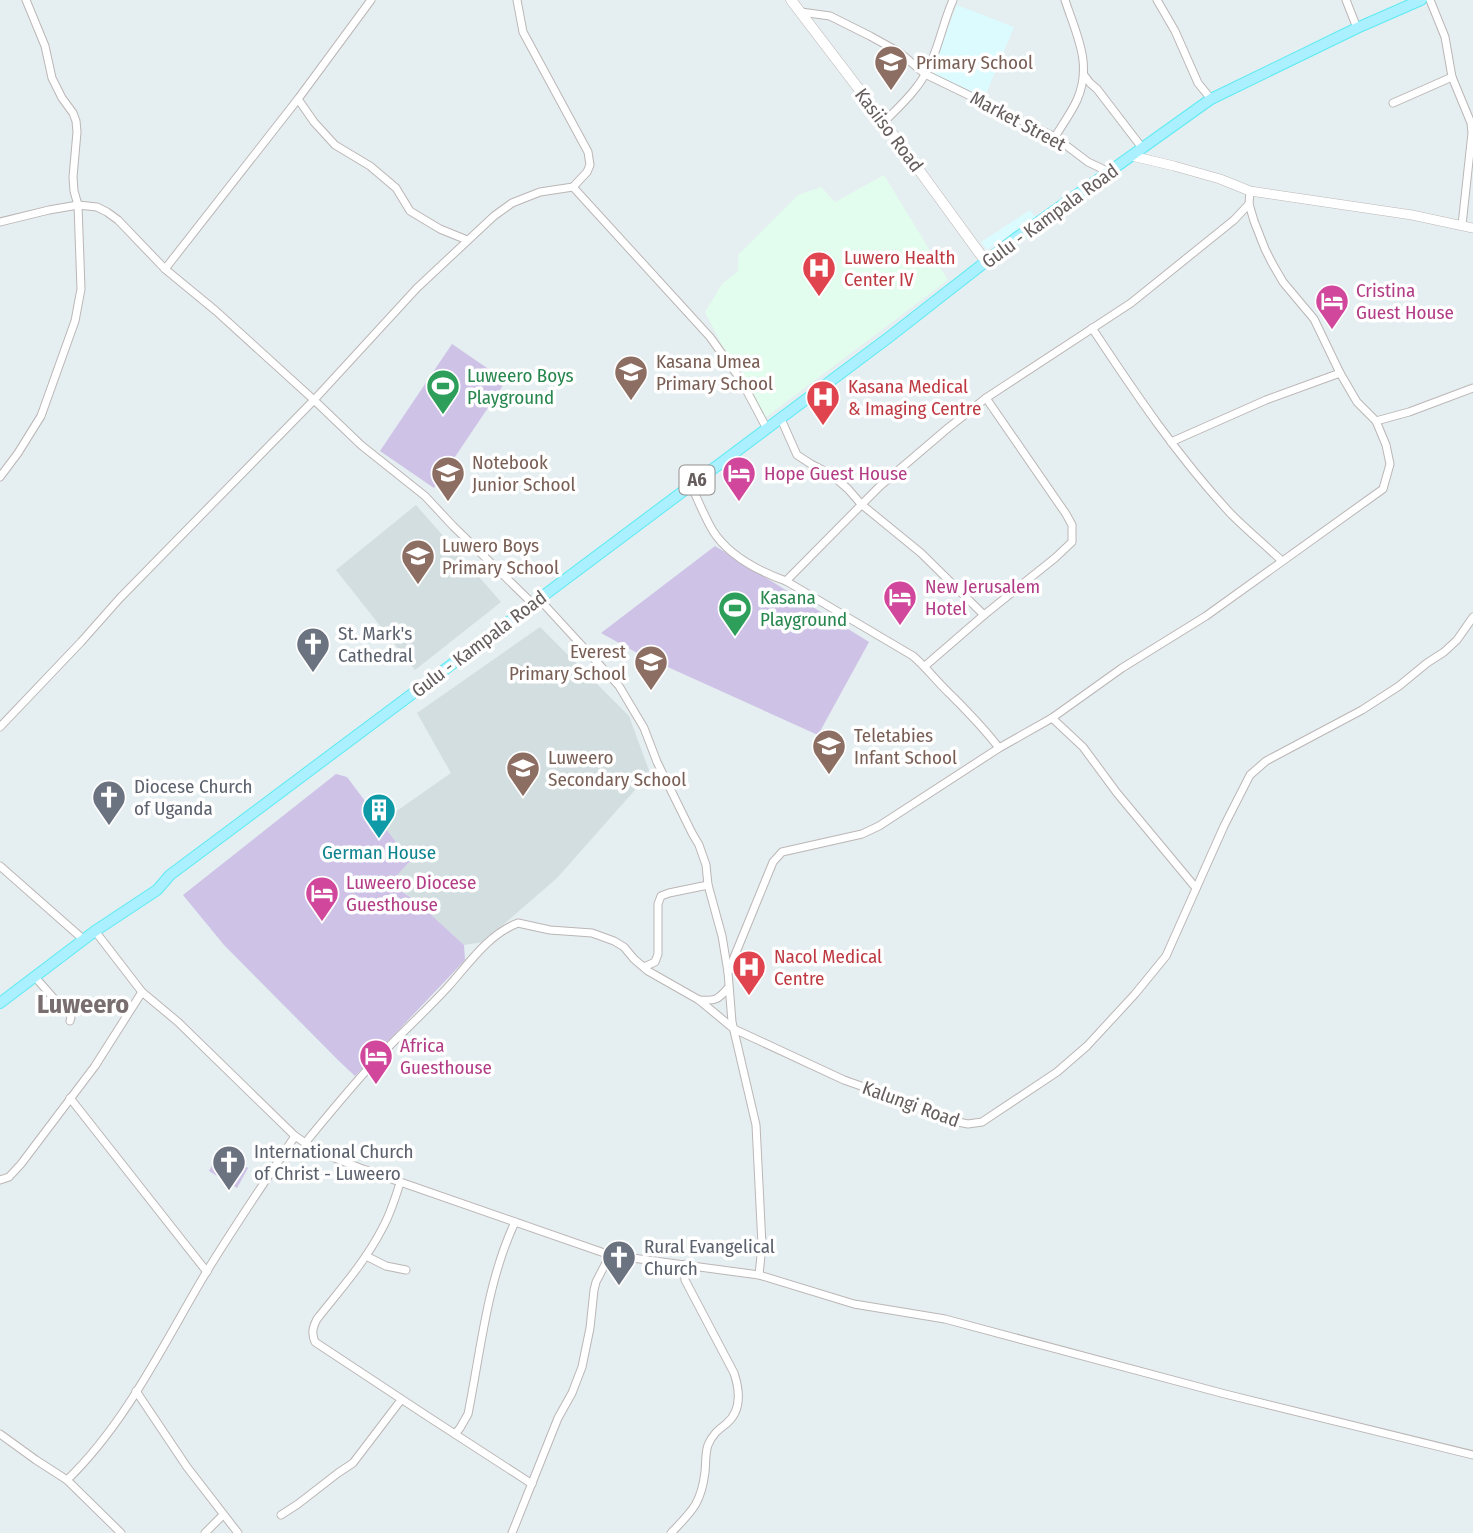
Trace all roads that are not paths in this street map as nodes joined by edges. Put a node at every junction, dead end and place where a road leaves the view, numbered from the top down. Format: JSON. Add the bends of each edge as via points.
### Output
{"nodes":[{"id":1,"x":26,"y":0,"type":"edge"},
{"id":2,"x":372,"y":0,"type":"edge"},
{"id":3,"x":517,"y":0,"type":"edge"},
{"id":4,"x":790,"y":0,"type":"edge"},
{"id":5,"x":953,"y":0,"type":"edge"},
{"id":6,"x":1065,"y":0,"type":"edge"},
{"id":7,"x":1157,"y":0,"type":"edge"},
{"id":8,"x":1346,"y":0,"type":"edge"},
{"id":9,"x":1421,"y":0,"type":"edge"},
{"id":10,"x":1430,"y":0,"type":"edge"},
{"id":11,"x":800,"y":12,"type":"junction"},
{"id":12,"x":1357,"y":27,"type":"junction"},
{"id":13,"x":925,"y":74,"type":"junction"},
{"id":14,"x":1084,"y":75,"type":"junction"},
{"id":15,"x":1452,"y":77,"type":"junction"},
{"id":16,"x":298,"y":99,"type":"junction"},
{"id":17,"x":1212,"y":99,"type":"junction"},
{"id":18,"x":1393,"y":103,"type":"dead end"},
{"id":19,"x":884,"y":122,"type":"junction"},
{"id":20,"x":1055,"y":137,"type":"junction"},
{"id":21,"x":1143,"y":149,"type":"junction"},
{"id":22,"x":1132,"y":156,"type":"junction"},
{"id":23,"x":1109,"y":172,"type":"junction"},
{"id":24,"x":573,"y":187,"type":"junction"},
{"id":25,"x":1250,"y":191,"type":"junction"},
{"id":26,"x":1249,"y":204,"type":"junction"},
{"id":27,"x":78,"y":205,"type":"junction"},
{"id":28,"x":0,"y":222,"type":"edge"},
{"id":29,"x":1462,"y":225,"type":"junction"},
{"id":30,"x":1473,"y":228,"type":"edge"},
{"id":31,"x":467,"y":240,"type":"junction"},
{"id":32,"x":986,"y":262,"type":"junction"},
{"id":33,"x":165,"y":269,"type":"junction"},
{"id":34,"x":1092,"y":328,"type":"junction"},
{"id":35,"x":1340,"y":373,"type":"junction"},
{"id":36,"x":1473,"y":388,"type":"edge"},
{"id":37,"x":986,"y":398,"type":"junction"},
{"id":38,"x":314,"y":400,"type":"junction"},
{"id":39,"x":781,"y":419,"type":"junction"},
{"id":40,"x":1376,"y":421,"type":"junction"},
{"id":41,"x":767,"y":429,"type":"junction"},
{"id":42,"x":1171,"y":442,"type":"junction"},
{"id":43,"x":0,"y":477,"type":"edge"},
{"id":44,"x":691,"y":485,"type":"junction"},
{"id":45,"x":861,"y":504,"type":"junction"},
{"id":46,"x":1282,"y":561,"type":"junction"},
{"id":47,"x":786,"y":581,"type":"junction"},
{"id":48,"x":537,"y":602,"type":"junction"},
{"id":49,"x":984,"y":615,"type":"junction"},
{"id":50,"x":1473,"y":617,"type":"edge"},
{"id":51,"x":925,"y":666,"type":"junction"},
{"id":52,"x":1052,"y":718,"type":"junction"},
{"id":53,"x":0,"y":727,"type":"edge"},
{"id":54,"x":999,"y":748,"type":"junction"},
{"id":55,"x":0,"y":866,"type":"edge"},
{"id":56,"x":708,"y":885,"type":"junction"},
{"id":57,"x":1196,"y":888,"type":"junction"},
{"id":58,"x":94,"y":931,"type":"junction"},
{"id":59,"x":84,"y":940,"type":"junction"},
{"id":60,"x":644,"y":967,"type":"junction"},
{"id":61,"x":728,"y":972,"type":"junction"},
{"id":62,"x":35,"y":977,"type":"junction"},
{"id":63,"x":728,"y":988,"type":"junction"},
{"id":64,"x":142,"y":992,"type":"junction"},
{"id":65,"x":699,"y":1000,"type":"junction"},
{"id":66,"x":0,"y":1003,"type":"edge"},
{"id":67,"x":70,"y":1021,"type":"dead end"},
{"id":68,"x":734,"y":1029,"type":"junction"},
{"id":69,"x":70,"y":1098,"type":"junction"},
{"id":70,"x":295,"y":1136,"type":"junction"},
{"id":71,"x":305,"y":1143,"type":"junction"},
{"id":72,"x":0,"y":1180,"type":"edge"},
{"id":73,"x":400,"y":1183,"type":"junction"},
{"id":74,"x":515,"y":1222,"type":"junction"},
{"id":75,"x":610,"y":1255,"type":"junction"},
{"id":76,"x":366,"y":1256,"type":"junction"},
{"id":77,"x":686,"y":1264,"type":"junction"},
{"id":78,"x":406,"y":1270,"type":"dead end"},
{"id":79,"x":207,"y":1272,"type":"junction"},
{"id":80,"x":759,"y":1275,"type":"junction"},
{"id":81,"x":136,"y":1391,"type":"junction"},
{"id":82,"x":401,"y":1400,"type":"junction"},
{"id":83,"x":0,"y":1434,"type":"edge"},
{"id":84,"x":454,"y":1434,"type":"junction"},
{"id":85,"x":1473,"y":1455,"type":"edge"},
{"id":86,"x":67,"y":1480,"type":"junction"},
{"id":87,"x":532,"y":1484,"type":"junction"},
{"id":88,"x":223,"y":1515,"type":"junction"},
{"id":89,"x":281,"y":1515,"type":"dead end"},
{"id":90,"x":121,"y":1533,"type":"edge"},
{"id":91,"x":205,"y":1533,"type":"edge"},
{"id":92,"x":238,"y":1533,"type":"edge"},
{"id":93,"x":512,"y":1533,"type":"edge"},
{"id":94,"x":671,"y":1533,"type":"edge"}],
"edges":[{"from":1,"to":27,"type":"street","via":[[52,78],[74,113],[77,132],[72,177]]},
{"from":2,"to":16,"type":"street"},
{"from":3,"to":24,"type":"street","via":[[523,32],[588,152],[587,172]]},
{"from":4,"to":11,"type":"main road","name":"Kasiiso Road"},
{"from":5,"to":13,"type":"street"},
{"from":6,"to":14,"type":"street","via":[[1082,49]]},
{"from":7,"to":17,"type":"street","via":[[1198,83]]},
{"from":8,"to":12,"type":"street"},
{"from":9,"to":12,"type":"main road","name":"Gulu - Kampala Road","number":"A6"},
{"from":10,"to":15,"type":"street","via":[[1445,37]]},
{"from":11,"to":13,"type":"street","name":"Market Street","via":[[830,16],[899,52]]},
{"from":11,"to":19,"type":"main road","name":"Kasiiso Road"},
{"from":12,"to":17,"type":"main road","name":"Gulu - Kampala Road","number":"A6"},
{"from":13,"to":19,"type":"street"},
{"from":13,"to":20,"type":"street","name":"Market Street"},
{"from":14,"to":20,"type":"street","via":[[1077,100]]},
{"from":14,"to":21,"type":"street"},
{"from":15,"to":18,"type":"street"},
{"from":15,"to":29,"type":"street","via":[[1472,133]]},
{"from":16,"to":31,"type":"street","via":[[335,145],[396,188],[410,211]]},
{"from":16,"to":33,"type":"street"},
{"from":17,"to":21,"type":"main road","name":"Gulu - Kampala Road","number":"A6"},
{"from":19,"to":32,"type":"main road","name":"Kasiiso Road"},
{"from":20,"to":23,"type":"street","name":"Market Street"},
{"from":21,"to":22,"type":"main road","name":"Gulu - Kampala Road","number":"A6"},
{"from":22,"to":23,"type":"main road","name":"Gulu - Kampala Road","number":"A6"},
{"from":22,"to":25,"type":"street"},
{"from":23,"to":32,"type":"main road","name":"Gulu - Kampala Road","number":"A6"},
{"from":24,"to":31,"type":"street","via":[[540,192],[513,203]]},
{"from":24,"to":41,"type":"street","via":[[710,337],[741,380]]},
{"from":25,"to":26,"type":"street"},
{"from":25,"to":29,"type":"street"},
{"from":26,"to":34,"type":"street","via":[[1131,303]]},
{"from":26,"to":35,"type":"street","via":[[1272,263],[1314,319]]},
{"from":27,"to":28,"type":"street"},
{"from":27,"to":33,"type":"street","via":[[97,207],[118,220]]},
{"from":27,"to":43,"type":"street","via":[[81,289],[75,321],[41,416]]},
{"from":29,"to":30,"type":"street"},
{"from":31,"to":38,"type":"street"},
{"from":32,"to":39,"type":"main road","name":"Gulu - Kampala Road","number":"A6"},
{"from":33,"to":38,"type":"street"},
{"from":34,"to":37,"type":"street"},
{"from":34,"to":42,"type":"street"},
{"from":35,"to":40,"type":"street","via":[[1357,402]]},
{"from":35,"to":42,"type":"street"},
{"from":36,"to":40,"type":"street"},
{"from":37,"to":45,"type":"street"},
{"from":37,"to":49,"type":"street","via":[[1066,514],[1073,534],[1072,542],[1055,558]]},
{"from":38,"to":48,"type":"street"},
{"from":38,"to":53,"type":"street"},
{"from":39,"to":41,"type":"main road","name":"Gulu - Kampala Road","number":"A6"},
{"from":39,"to":45,"type":"street","via":[[797,455],[832,475]]},
{"from":40,"to":46,"type":"street","via":[[1391,464],[1383,489]]},
{"from":41,"to":44,"type":"main road","name":"Gulu - Kampala Road","number":"A6"},
{"from":42,"to":46,"type":"street","via":[[1233,516]]},
{"from":44,"to":47,"type":"street","via":[[711,528],[728,549]]},
{"from":44,"to":48,"type":"main road","name":"Gulu - Kampala Road","number":"A6"},
{"from":45,"to":47,"type":"street"},
{"from":45,"to":49,"type":"street","via":[[921,553]]},
{"from":46,"to":52,"type":"street"},
{"from":47,"to":51,"type":"street"},
{"from":48,"to":56,"type":"street","via":[[619,686],[640,719],[703,853]]},
{"from":48,"to":58,"type":"main road","name":"Gulu - Kampala Road","number":"A6","via":[[170,875],[157,890]]},
{"from":49,"to":51,"type":"street"},
{"from":50,"to":57,"type":"street","via":[[1444,652],[1399,685],[1266,761],[1250,775]]},
{"from":51,"to":54,"type":"street"},
{"from":52,"to":54,"type":"street"},
{"from":52,"to":57,"type":"street","via":[[1083,747]]},
{"from":54,"to":61,"type":"street","via":[[879,826],[782,852],[770,869]]},
{"from":55,"to":59,"type":"street"},
{"from":56,"to":60,"type":"street","via":[[661,896],[657,904],[659,954]]},
{"from":56,"to":61,"type":"street"},
{"from":57,"to":68,"type":"street","name":"Kalungi Road","via":[[1167,956],[1135,994],[1057,1072],[982,1122],[968,1125],[948,1120],[844,1080]]},
{"from":58,"to":59,"type":"main road","name":"Gulu - Kampala Road","number":"A6"},
{"from":58,"to":64,"type":"street"},
{"from":59,"to":62,"type":"main road","name":"Gulu - Kampala Road","number":"A6"},
{"from":60,"to":65,"type":"street"},
{"from":60,"to":71,"type":"street","via":[[620,944],[592,933],[514,925],[483,947]]},
{"from":61,"to":63,"type":"street"},
{"from":62,"to":66,"type":"main road","name":"Gulu - Kampala Road","number":"A6"},
{"from":62,"to":67,"type":"street","via":[[57,1002],[66,1005]]},
{"from":63,"to":65,"type":"street","via":[[718,999]]},
{"from":63,"to":68,"type":"street"},
{"from":64,"to":69,"type":"street"},
{"from":64,"to":70,"type":"street"},
{"from":65,"to":68,"type":"street"},
{"from":68,"to":80,"type":"street","via":[[756,1125]]},
{"from":69,"to":72,"type":"street","via":[[21,1164]]},
{"from":69,"to":79,"type":"street"},
{"from":70,"to":71,"type":"street"},
{"from":70,"to":79,"type":"street"},
{"from":71,"to":73,"type":"street"},
{"from":73,"to":74,"type":"street"},
{"from":73,"to":76,"type":"street"},
{"from":74,"to":75,"type":"street"},
{"from":74,"to":84,"type":"street","via":[[491,1290],[468,1413]]},
{"from":75,"to":77,"type":"street"},
{"from":75,"to":87,"type":"street","via":[[596,1282],[582,1367]]},
{"from":76,"to":78,"type":"street"},
{"from":76,"to":82,"type":"street","via":[[317,1319],[313,1337]]},
{"from":77,"to":80,"type":"street"},
{"from":77,"to":94,"type":"street","via":[[685,1280],[734,1373],[739,1402],[732,1419],[709,1441],[698,1503]]},
{"from":79,"to":81,"type":"street"},
{"from":80,"to":85,"type":"street","via":[[854,1304],[945,1319]]},
{"from":81,"to":86,"type":"street","via":[[96,1450]]},
{"from":81,"to":88,"type":"street"},
{"from":82,"to":84,"type":"street"},
{"from":82,"to":89,"type":"street","via":[[353,1463]]},
{"from":83,"to":86,"type":"street"},
{"from":84,"to":87,"type":"street"},
{"from":86,"to":90,"type":"street"},
{"from":87,"to":93,"type":"street"},
{"from":88,"to":91,"type":"street"},
{"from":88,"to":92,"type":"street"}]}
